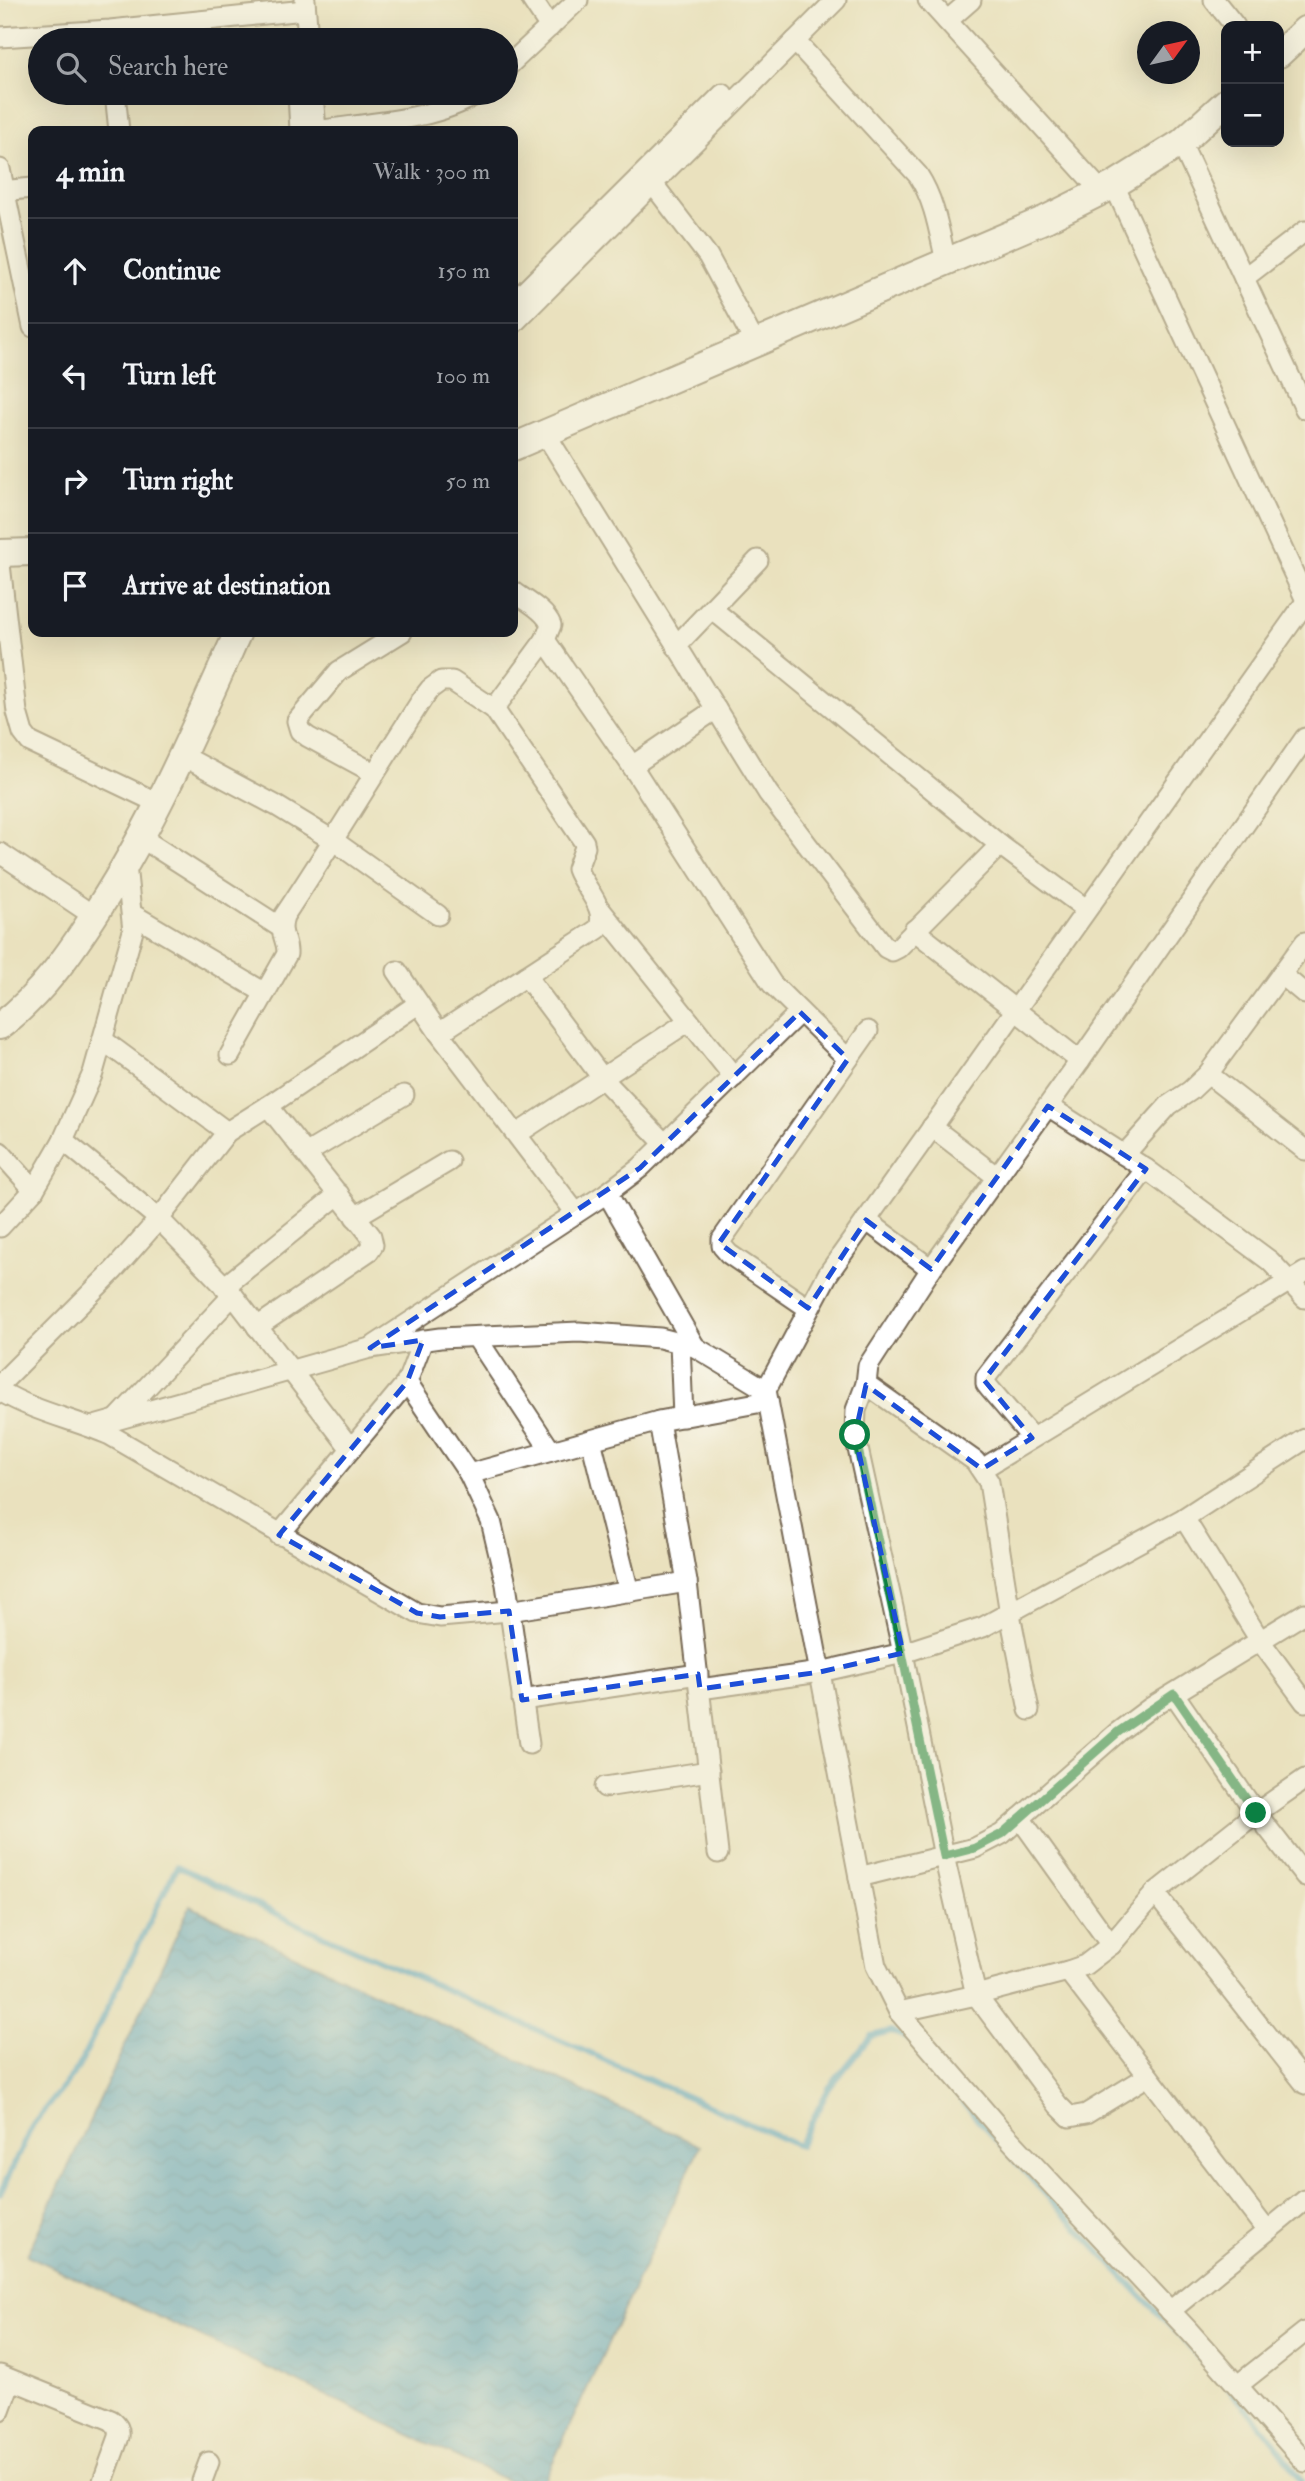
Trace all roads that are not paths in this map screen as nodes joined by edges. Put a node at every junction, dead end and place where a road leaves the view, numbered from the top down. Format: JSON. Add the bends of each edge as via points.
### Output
{"nodes":[{"id":1,"x":532,"y":0,"type":"edge"},
{"id":2,"x":578,"y":0,"type":"edge"},
{"id":3,"x":817,"y":0,"type":"edge"},
{"id":4,"x":836,"y":0,"type":"edge"},
{"id":5,"x":928,"y":0,"type":"edge"},
{"id":6,"x":971,"y":0,"type":"edge"},
{"id":7,"x":1214,"y":0,"type":"edge"},
{"id":8,"x":299,"y":5,"type":"edge"},
{"id":9,"x":947,"y":21,"type":"junction"},
{"id":10,"x":1231,"y":21,"type":"edge"},
{"id":11,"x":550,"y":27,"type":"junction"},
{"id":12,"x":154,"y":28,"type":"edge"},
{"id":13,"x":296,"y":28,"type":"edge"},
{"id":14,"x":305,"y":28,"type":"edge"},
{"id":15,"x":1305,"y":30,"type":"edge"},
{"id":16,"x":28,"y":36,"type":"edge"},
{"id":17,"x":0,"y":37,"type":"edge"},
{"id":18,"x":795,"y":41,"type":"junction"},
{"id":19,"x":1284,"y":49,"type":"edge"},
{"id":20,"x":518,"y":57,"type":"edge"},
{"id":21,"x":116,"y":105,"type":"edge"},
{"id":22,"x":299,"y":105,"type":"edge"},
{"id":23,"x":314,"y":105,"type":"edge"},
{"id":24,"x":456,"y":105,"type":"edge"},
{"id":25,"x":1221,"y":107,"type":"edge"},
{"id":26,"x":118,"y":126,"type":"edge"},
{"id":27,"x":300,"y":126,"type":"edge"},
{"id":28,"x":316,"y":126,"type":"edge"},
{"id":29,"x":346,"y":126,"type":"edge"},
{"id":30,"x":1181,"y":143,"type":"junction"},
{"id":31,"x":0,"y":169,"type":"edge"},
{"id":32,"x":653,"y":184,"type":"junction"},
{"id":33,"x":28,"y":188,"type":"edge"},
{"id":34,"x":1108,"y":188,"type":"junction"},
{"id":35,"x":2,"y":191,"type":"edge"},
{"id":36,"x":1305,"y":231,"type":"edge"},
{"id":37,"x":946,"y":262,"type":"junction"},
{"id":38,"x":1244,"y":278,"type":"junction"},
{"id":39,"x":518,"y":298,"type":"edge"},
{"id":40,"x":28,"y":305,"type":"edge"},
{"id":41,"x":518,"y":319,"type":"edge"},
{"id":42,"x":754,"y":343,"type":"junction"},
{"id":43,"x":1303,"y":400,"type":"edge"},
{"id":44,"x":545,"y":433,"type":"junction"},
{"id":45,"x":518,"y":445,"type":"edge"},
{"id":46,"x":28,"y":552,"type":"edge"},
{"id":47,"x":0,"y":553,"type":"edge"},
{"id":48,"x":758,"y":560,"type":"dead end"},
{"id":49,"x":0,"y":564,"type":"edge"},
{"id":50,"x":518,"y":595,"type":"edge"},
{"id":51,"x":1305,"y":600,"type":"edge"},
{"id":52,"x":712,"y":609,"type":"junction"},
{"id":53,"x":236,"y":637,"type":"edge"},
{"id":54,"x":394,"y":637,"type":"edge"},
{"id":55,"x":545,"y":640,"type":"junction"},
{"id":56,"x":676,"y":646,"type":"junction"},
{"id":57,"x":494,"y":709,"type":"junction"},
{"id":58,"x":716,"y":709,"type":"junction"},
{"id":59,"x":1305,"y":738,"type":"edge"},
{"id":60,"x":183,"y":756,"type":"junction"},
{"id":61,"x":632,"y":765,"type":"junction"},
{"id":62,"x":374,"y":773,"type":"junction"},
{"id":63,"x":158,"y":803,"type":"junction"},
{"id":64,"x":140,"y":837,"type":"junction"},
{"id":65,"x":334,"y":841,"type":"junction"},
{"id":66,"x":1000,"y":845,"type":"junction"},
{"id":67,"x":0,"y":853,"type":"edge"},
{"id":68,"x":126,"y":865,"type":"junction"},
{"id":69,"x":599,"y":908,"type":"junction"},
{"id":70,"x":1086,"y":909,"type":"junction"},
{"id":71,"x":132,"y":914,"type":"junction"},
{"id":72,"x":438,"y":915,"type":"dead end"},
{"id":73,"x":94,"y":916,"type":"junction"},
{"id":74,"x":280,"y":927,"type":"junction"},
{"id":75,"x":914,"y":930,"type":"junction"},
{"id":76,"x":1305,"y":942,"type":"edge"},
{"id":77,"x":397,"y":971,"type":"dead end"},
{"id":78,"x":1281,"y":974,"type":"junction"},
{"id":79,"x":526,"y":976,"type":"junction"},
{"id":80,"x":265,"y":993,"type":"junction"},
{"id":81,"x":1305,"y":994,"type":"edge"},
{"id":82,"x":418,"y":1004,"type":"junction"},
{"id":83,"x":1016,"y":1009,"type":"junction"},
{"id":84,"x":800,"y":1013,"type":"junction"},
{"id":85,"x":689,"y":1021,"type":"junction"},
{"id":86,"x":0,"y":1026,"type":"edge"},
{"id":87,"x":868,"y":1031,"type":"dead end"},
{"id":88,"x":439,"y":1033,"type":"junction"},
{"id":89,"x":104,"y":1041,"type":"junction"},
{"id":90,"x":230,"y":1055,"type":"dead end"},
{"id":91,"x":848,"y":1059,"type":"junction"},
{"id":92,"x":1080,"y":1061,"type":"junction"},
{"id":93,"x":1208,"y":1074,"type":"junction"},
{"id":94,"x":734,"y":1077,"type":"junction"},
{"id":95,"x":603,"y":1079,"type":"junction"},
{"id":96,"x":404,"y":1095,"type":"dead end"},
{"id":97,"x":268,"y":1106,"type":"junction"},
{"id":98,"x":1048,"y":1106,"type":"junction"},
{"id":99,"x":932,"y":1127,"type":"junction"},
{"id":100,"x":227,"y":1132,"type":"junction"},
{"id":101,"x":517,"y":1134,"type":"junction"},
{"id":102,"x":63,"y":1140,"type":"junction"},
{"id":103,"x":665,"y":1144,"type":"junction"},
{"id":104,"x":1305,"y":1150,"type":"edge"},
{"id":105,"x":0,"y":1152,"type":"edge"},
{"id":106,"x":307,"y":1153,"type":"junction"},
{"id":107,"x":1124,"y":1155,"type":"junction"},
{"id":108,"x":449,"y":1161,"type":"dead end"},
{"id":109,"x":1146,"y":1169,"type":"junction"},
{"id":110,"x":997,"y":1177,"type":"junction"},
{"id":111,"x":34,"y":1190,"type":"junction"},
{"id":112,"x":607,"y":1193,"type":"junction"},
{"id":113,"x":339,"y":1194,"type":"junction"},
{"id":114,"x":576,"y":1213,"type":"junction"},
{"id":115,"x":355,"y":1217,"type":"junction"},
{"id":116,"x":159,"y":1219,"type":"junction"},
{"id":117,"x":866,"y":1220,"type":"junction"},
{"id":118,"x":0,"y":1227,"type":"edge"},
{"id":119,"x":931,"y":1269,"type":"junction"},
{"id":120,"x":1298,"y":1277,"type":"edge"},
{"id":121,"x":228,"y":1291,"type":"junction"},
{"id":122,"x":1305,"y":1298,"type":"edge"},
{"id":123,"x":808,"y":1308,"type":"junction"},
{"id":124,"x":257,"y":1327,"type":"junction"},
{"id":125,"x":476,"y":1337,"type":"junction"},
{"id":126,"x":423,"y":1340,"type":"junction"},
{"id":127,"x":687,"y":1345,"type":"junction"},
{"id":128,"x":370,"y":1348,"type":"junction"},
{"id":129,"x":290,"y":1370,"type":"junction"},
{"id":130,"x":407,"y":1382,"type":"junction"},
{"id":131,"x":0,"y":1384,"type":"edge"},
{"id":132,"x":866,"y":1384,"type":"junction"},
{"id":133,"x":0,"y":1391,"type":"edge"},
{"id":134,"x":767,"y":1396,"type":"junction"},
{"id":135,"x":683,"y":1417,"type":"junction"},
{"id":136,"x":117,"y":1419,"type":"junction"},
{"id":137,"x":659,"y":1421,"type":"junction"},
{"id":138,"x":91,"y":1427,"type":"junction"},
{"id":139,"x":1032,"y":1438,"type":"junction"},
{"id":140,"x":1305,"y":1439,"type":"edge"},
{"id":141,"x":591,"y":1440,"type":"junction"},
{"id":142,"x":351,"y":1449,"type":"junction"},
{"id":143,"x":551,"y":1451,"type":"junction"},
{"id":144,"x":982,"y":1469,"type":"junction"},
{"id":145,"x":469,"y":1474,"type":"junction"},
{"id":146,"x":1184,"y":1518,"type":"junction"},
{"id":147,"x":279,"y":1535,"type":"junction"},
{"id":148,"x":687,"y":1582,"type":"junction"},
{"id":149,"x":629,"y":1592,"type":"junction"},
{"id":150,"x":509,"y":1611,"type":"junction"},
{"id":151,"x":1305,"y":1613,"type":"edge"},
{"id":152,"x":1010,"y":1614,"type":"junction"},
{"id":153,"x":1261,"y":1642,"type":"junction"},
{"id":154,"x":902,"y":1653,"type":"junction"},
{"id":155,"x":820,"y":1672,"type":"junction"},
{"id":156,"x":699,"y":1681,"type":"junction"},
{"id":157,"x":1174,"y":1694,"type":"junction"},
{"id":158,"x":522,"y":1700,"type":"junction"},
{"id":159,"x":1305,"y":1702,"type":"edge"},
{"id":160,"x":1029,"y":1710,"type":"dead end"},
{"id":161,"x":529,"y":1744,"type":"dead end"},
{"id":162,"x":709,"y":1771,"type":"junction"},
{"id":163,"x":1305,"y":1779,"type":"edge"},
{"id":164,"x":605,"y":1787,"type":"dead end"},
{"id":165,"x":1256,"y":1813,"type":"junction"},
{"id":166,"x":1020,"y":1818,"type":"junction"},
{"id":167,"x":718,"y":1853,"type":"dead end"},
{"id":168,"x":944,"y":1856,"type":"junction"},
{"id":169,"x":1305,"y":1876,"type":"edge"},
{"id":170,"x":859,"y":1877,"type":"junction"},
{"id":171,"x":1155,"y":1893,"type":"junction"},
{"id":172,"x":1111,"y":1945,"type":"junction"},
{"id":173,"x":1068,"y":1971,"type":"junction"},
{"id":174,"x":976,"y":1995,"type":"junction"},
{"id":175,"x":899,"y":2012,"type":"junction"},
{"id":176,"x":1148,"y":2076,"type":"junction"},
{"id":177,"x":1305,"y":2084,"type":"edge"},
{"id":178,"x":1305,"y":2200,"type":"edge"},
{"id":179,"x":1267,"y":2231,"type":"junction"},
{"id":180,"x":1170,"y":2311,"type":"junction"},
{"id":181,"x":1305,"y":2332,"type":"edge"},
{"id":182,"x":6,"y":2377,"type":"edge"},
{"id":183,"x":1238,"y":2385,"type":"junction"},
{"id":184,"x":0,"y":2410,"type":"edge"},
{"id":185,"x":1305,"y":2462,"type":"edge"},
{"id":186,"x":103,"y":2481,"type":"edge"}],
"edges":[{"from":1,"to":11,"type":"street"},
{"from":2,"to":11,"type":"street"},
{"from":3,"to":39,"type":"street"},
{"from":4,"to":18,"type":"street"},
{"from":5,"to":9,"type":"street"},
{"from":6,"to":9,"type":"street"},
{"from":7,"to":10,"type":"street"},
{"from":8,"to":12,"type":"street"},
{"from":8,"to":13,"type":"street"},
{"from":8,"to":14,"type":"street"},
{"from":9,"to":34,"type":"street"},
{"from":11,"to":20,"type":"street"},
{"from":15,"to":19,"type":"main road"},
{"from":16,"to":17,"type":"street"},
{"from":18,"to":32,"type":"street"},
{"from":18,"to":37,"type":"street","via":[[918,174],[929,191]]},
{"from":21,"to":26,"type":"street"},
{"from":22,"to":27,"type":"street"},
{"from":23,"to":28,"type":"street"},
{"from":24,"to":29,"type":"street"},
{"from":25,"to":30,"type":"main road"},
{"from":30,"to":34,"type":"main road"},
{"from":30,"to":38,"type":"street"},
{"from":31,"to":35,"type":"street"},
{"from":32,"to":41,"type":"street"},
{"from":32,"to":42,"type":"street","via":[[708,256]]},
{"from":33,"to":35,"type":"street"},
{"from":34,"to":37,"type":"main road"},
{"from":34,"to":51,"type":"street"},
{"from":35,"to":40,"type":"street"},
{"from":36,"to":38,"type":"street"},
{"from":37,"to":42,"type":"main road"},
{"from":38,"to":43,"type":"street"},
{"from":42,"to":44,"type":"main road"},
{"from":44,"to":45,"type":"main road"},
{"from":44,"to":56,"type":"street"},
{"from":46,"to":47,"type":"main road"},
{"from":48,"to":52,"type":"street"},
{"from":49,"to":63,"type":"street","via":[[23,733],[30,742]]},
{"from":50,"to":55,"type":"street","via":[[548,618],[551,625]]},
{"from":51,"to":70,"type":"street"},
{"from":52,"to":56,"type":"street"},
{"from":52,"to":66,"type":"street"},
{"from":53,"to":60,"type":"main road"},
{"from":54,"to":62,"type":"street","via":[[339,671],[297,721],[308,737]]},
{"from":55,"to":57,"type":"street"},
{"from":55,"to":61,"type":"street"},
{"from":56,"to":58,"type":"street"},
{"from":57,"to":62,"type":"street","via":[[452,681],[441,681],[423,698]]},
{"from":57,"to":69,"type":"street","via":[[584,842],[577,869]]},
{"from":58,"to":61,"type":"street"},
{"from":58,"to":75,"type":"street","via":[[768,793],[881,942],[892,951]]},
{"from":59,"to":92,"type":"street"},
{"from":60,"to":63,"type":"main road"},
{"from":60,"to":65,"type":"street"},
{"from":61,"to":84,"type":"street","via":[[772,984]]},
{"from":62,"to":65,"type":"street"},
{"from":63,"to":64,"type":"main road"},
{"from":64,"to":68,"type":"main road"},
{"from":64,"to":74,"type":"street"},
{"from":65,"to":72,"type":"street"},
{"from":65,"to":74,"type":"street"},
{"from":66,"to":70,"type":"street"},
{"from":66,"to":75,"type":"street"},
{"from":67,"to":73,"type":"street"},
{"from":68,"to":71,"type":"street"},
{"from":68,"to":73,"type":"main road"},
{"from":69,"to":79,"type":"street","via":[[598,929]]},
{"from":69,"to":85,"type":"street"},
{"from":70,"to":83,"type":"street"},
{"from":71,"to":80,"type":"street"},
{"from":71,"to":89,"type":"street","via":[[134,931]]},
{"from":73,"to":86,"type":"main road","via":[[59,968]]},
{"from":74,"to":80,"type":"street","via":[[287,954]]},
{"from":75,"to":83,"type":"street"},
{"from":76,"to":78,"type":"street"},
{"from":77,"to":82,"type":"street"},
{"from":78,"to":81,"type":"street"},
{"from":78,"to":93,"type":"street"},
{"from":79,"to":88,"type":"street"},
{"from":79,"to":95,"type":"street"},
{"from":80,"to":90,"type":"street"},
{"from":82,"to":88,"type":"street"},
{"from":82,"to":97,"type":"street"},
{"from":83,"to":92,"type":"street"},
{"from":83,"to":99,"type":"street"},
{"from":84,"to":91,"type":"street"},
{"from":84,"to":94,"type":"street"},
{"from":85,"to":94,"type":"street"},
{"from":85,"to":95,"type":"street"},
{"from":87,"to":91,"type":"street"},
{"from":88,"to":101,"type":"street"},
{"from":89,"to":100,"type":"street"},
{"from":89,"to":102,"type":"street"},
{"from":91,"to":123,"type":"street","via":[[722,1239],[729,1254]]},
{"from":92,"to":98,"type":"street"},
{"from":93,"to":104,"type":"street"},
{"from":93,"to":107,"type":"street","via":[[1169,1105]]},
{"from":94,"to":103,"type":"street"},
{"from":95,"to":101,"type":"street"},
{"from":95,"to":103,"type":"street"},
{"from":96,"to":106,"type":"street"},
{"from":97,"to":100,"type":"street"},
{"from":97,"to":106,"type":"street"},
{"from":98,"to":107,"type":"street"},
{"from":98,"to":110,"type":"street"},
{"from":99,"to":110,"type":"street"},
{"from":99,"to":117,"type":"street"},
{"from":100,"to":116,"type":"street"},
{"from":101,"to":114,"type":"street"},
{"from":102,"to":111,"type":"street"},
{"from":102,"to":116,"type":"street"},
{"from":103,"to":112,"type":"street"},
{"from":105,"to":111,"type":"street"},
{"from":106,"to":113,"type":"street"},
{"from":107,"to":109,"type":"street"},
{"from":108,"to":115,"type":"street"},
{"from":109,"to":120,"type":"street"},
{"from":109,"to":139,"type":"street","via":[[986,1377],[990,1389]]},
{"from":110,"to":119,"type":"street"},
{"from":111,"to":118,"type":"street"},
{"from":112,"to":114,"type":"street"},
{"from":112,"to":127,"type":"street"},
{"from":113,"to":115,"type":"street"},
{"from":113,"to":121,"type":"street"},
{"from":114,"to":128,"type":"street"},
{"from":115,"to":124,"type":"street","via":[[373,1242],[369,1251]]},
{"from":116,"to":121,"type":"street"},
{"from":116,"to":131,"type":"street"},
{"from":117,"to":119,"type":"street"},
{"from":117,"to":123,"type":"street"},
{"from":119,"to":132,"type":"street","via":[[867,1366]]},
{"from":120,"to":122,"type":"street"},
{"from":120,"to":139,"type":"street"},
{"from":121,"to":124,"type":"street"},
{"from":121,"to":136,"type":"street"},
{"from":123,"to":134,"type":"street"},
{"from":124,"to":129,"type":"street"},
{"from":125,"to":126,"type":"street"},
{"from":125,"to":127,"type":"street","via":[[579,1332]]},
{"from":125,"to":143,"type":"street"},
{"from":126,"to":128,"type":"street"},
{"from":126,"to":130,"type":"street"},
{"from":127,"to":134,"type":"street"},
{"from":127,"to":135,"type":"street"},
{"from":128,"to":129,"type":"street"},
{"from":129,"to":136,"type":"street"},
{"from":129,"to":142,"type":"street"},
{"from":130,"to":142,"type":"street"},
{"from":130,"to":145,"type":"street"},
{"from":132,"to":144,"type":"street"},
{"from":132,"to":154,"type":"street","via":[[856,1410],[855,1435]]},
{"from":133,"to":138,"type":"street","via":[[42,1412]]},
{"from":134,"to":135,"type":"street"},
{"from":134,"to":155,"type":"street"},
{"from":135,"to":137,"type":"street"},
{"from":136,"to":138,"type":"street"},
{"from":137,"to":141,"type":"street"},
{"from":137,"to":148,"type":"street"},
{"from":138,"to":147,"type":"street"},
{"from":139,"to":144,"type":"street"},
{"from":140,"to":146,"type":"street"},
{"from":141,"to":143,"type":"street"},
{"from":141,"to":149,"type":"street"},
{"from":142,"to":147,"type":"street"},
{"from":143,"to":145,"type":"street"},
{"from":144,"to":152,"type":"street","via":[[989,1482]]},
{"from":145,"to":150,"type":"street","via":[[491,1521]]},
{"from":146,"to":152,"type":"street"},
{"from":146,"to":153,"type":"street"},
{"from":147,"to":150,"type":"street","via":[[417,1613],[440,1617]]},
{"from":148,"to":149,"type":"street"},
{"from":148,"to":156,"type":"street"},
{"from":149,"to":150,"type":"street"},
{"from":150,"to":158,"type":"street"},
{"from":151,"to":153,"type":"street"},
{"from":152,"to":154,"type":"street"},
{"from":152,"to":160,"type":"street"},
{"from":153,"to":157,"type":"street"},
{"from":153,"to":159,"type":"street"},
{"from":154,"to":155,"type":"street"},
{"from":154,"to":168,"type":"street"},
{"from":155,"to":156,"type":"street"},
{"from":155,"to":170,"type":"street"},
{"from":156,"to":158,"type":"street"},
{"from":156,"to":162,"type":"street"},
{"from":157,"to":165,"type":"street"},
{"from":157,"to":166,"type":"street","via":[[1118,1732]]},
{"from":158,"to":161,"type":"street"},
{"from":162,"to":164,"type":"street"},
{"from":162,"to":167,"type":"street"},
{"from":163,"to":165,"type":"street"},
{"from":165,"to":169,"type":"street"},
{"from":165,"to":171,"type":"street"},
{"from":166,"to":168,"type":"street","via":[[975,1848]]},
{"from":166,"to":172,"type":"street"},
{"from":168,"to":170,"type":"street"},
{"from":168,"to":174,"type":"street"},
{"from":170,"to":175,"type":"street","via":[[876,1966]]},
{"from":171,"to":172,"type":"street"},
{"from":171,"to":177,"type":"street"},
{"from":172,"to":173,"type":"street","via":[[1085,1965]]},
{"from":173,"to":174,"type":"street"},
{"from":173,"to":176,"type":"street"},
{"from":174,"to":175,"type":"street"},
{"from":174,"to":176,"type":"street","via":[[1070,2116],[1086,2114]]},
{"from":175,"to":180,"type":"street","via":[[1001,2130]]},
{"from":176,"to":179,"type":"street"},
{"from":178,"to":179,"type":"street"},
{"from":179,"to":180,"type":"street"},
{"from":180,"to":183,"type":"street"},
{"from":181,"to":183,"type":"street"},
{"from":182,"to":184,"type":"street"},
{"from":182,"to":186,"type":"street","via":[[117,2425],[119,2437]]},
{"from":183,"to":185,"type":"street"}]}
